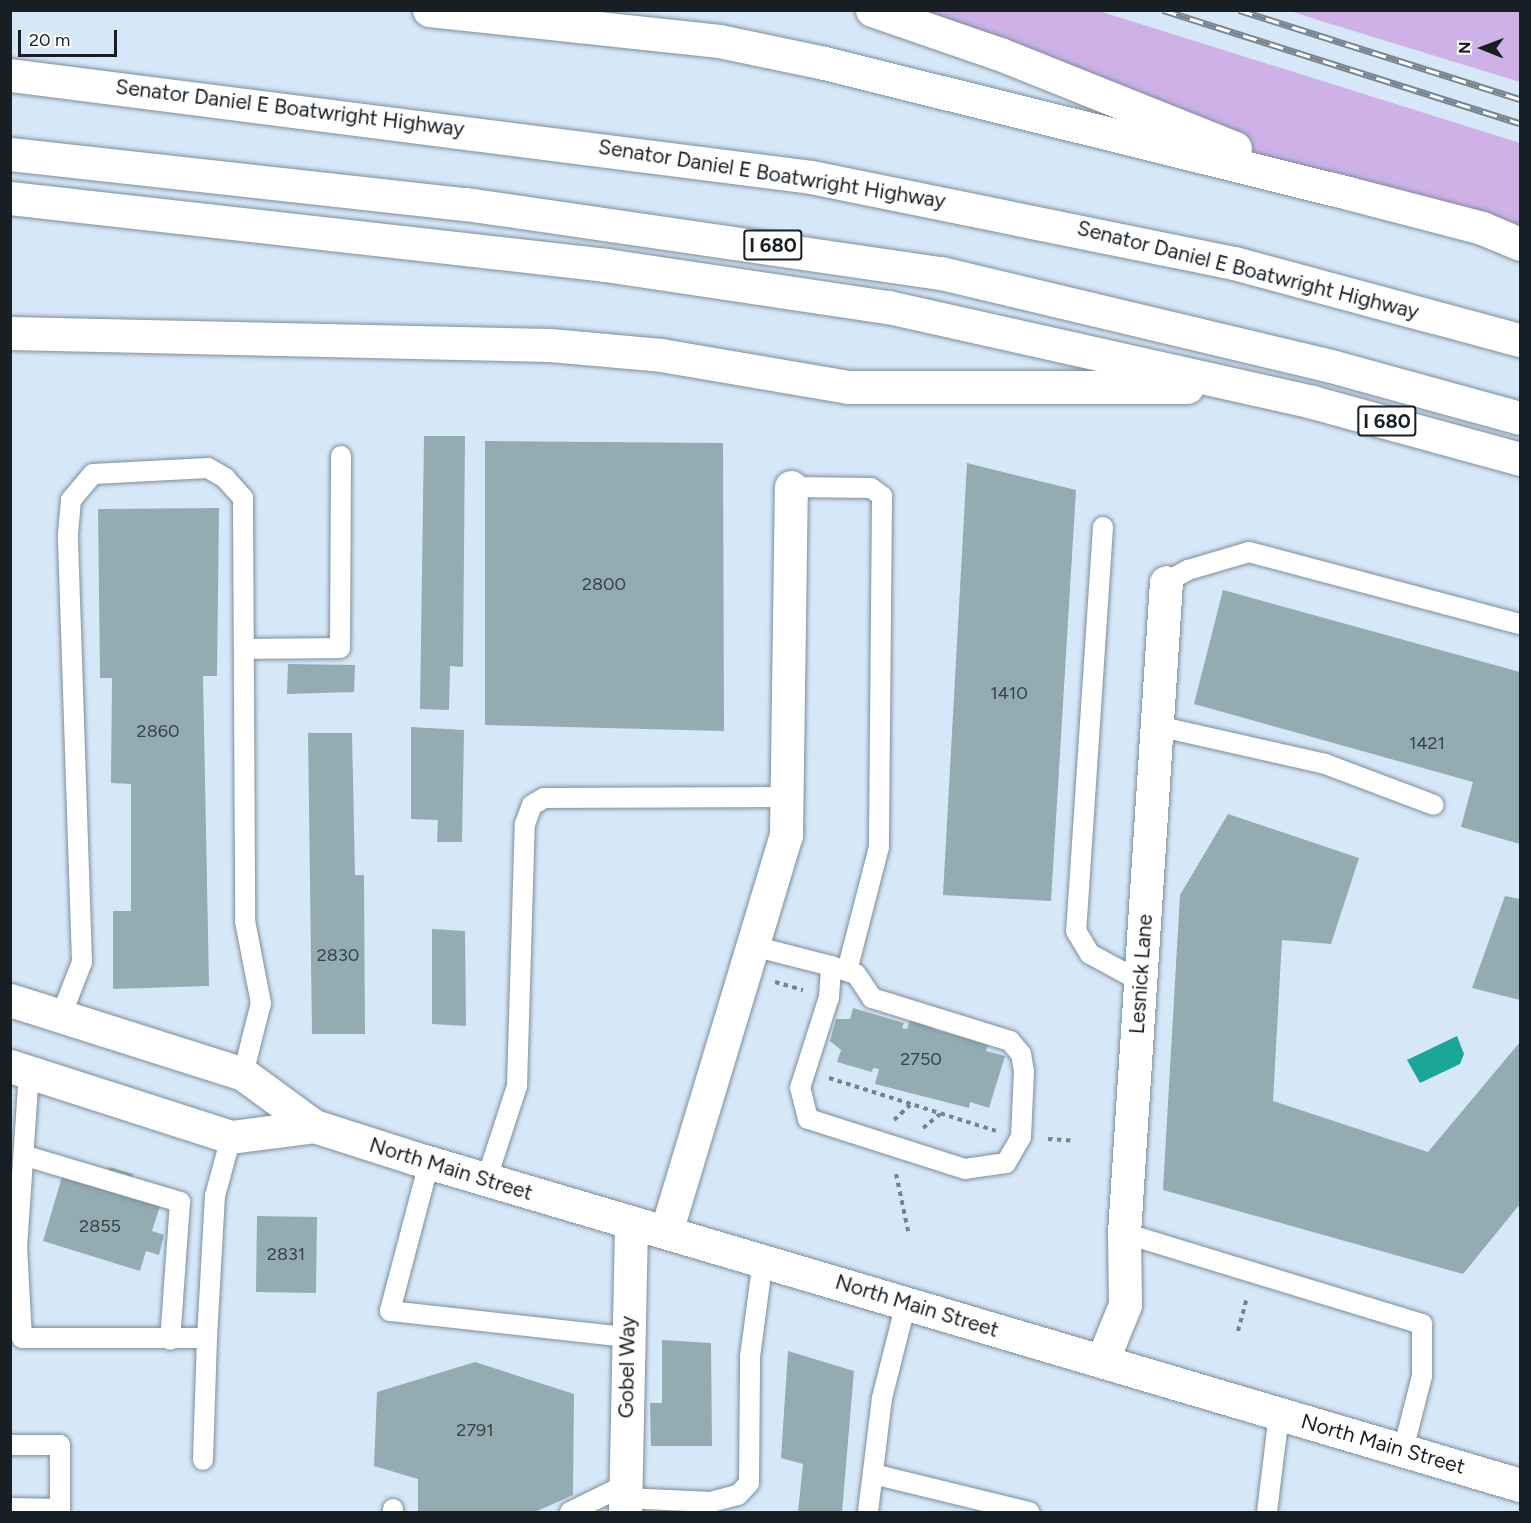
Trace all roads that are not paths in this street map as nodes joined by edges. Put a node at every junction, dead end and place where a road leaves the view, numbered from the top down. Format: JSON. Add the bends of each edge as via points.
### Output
{"nodes":[{"id":1,"x":429,"y":10,"type":"edge"},
{"id":2,"x":872,"y":10,"type":"edge"},
{"id":3,"x":10,"y":75,"type":"edge"},
{"id":4,"x":10,"y":154,"type":"edge"},
{"id":5,"x":1348,"y":193,"type":"junction"},
{"id":6,"x":10,"y":198,"type":"edge"},
{"id":7,"x":1521,"y":244,"type":"edge"},
{"id":8,"x":10,"y":333,"type":"edge"},
{"id":9,"x":1521,"y":340,"type":"edge"},
{"id":10,"x":1251,"y":387,"type":"junction"},
{"id":11,"x":1521,"y":418,"type":"edge"},
{"id":12,"x":341,"y":456,"type":"dead end"},
{"id":13,"x":1521,"y":459,"type":"edge"},
{"id":14,"x":791,"y":487,"type":"joint"},
{"id":15,"x":1103,"y":527,"type":"dead end"},
{"id":16,"x":1166,"y":582,"type":"joint"},
{"id":17,"x":1521,"y":624,"type":"edge"},
{"id":18,"x":243,"y":649,"type":"junction"},
{"id":19,"x":1157,"y":726,"type":"junction"},
{"id":20,"x":786,"y":798,"type":"junction"},
{"id":21,"x":1434,"y":805,"type":"dead end"},
{"id":22,"x":753,"y":946,"type":"junction"},
{"id":23,"x":839,"y":969,"type":"junction"},
{"id":24,"x":1140,"y":981,"type":"junction"},
{"id":25,"x":10,"y":1000,"type":"edge"},
{"id":26,"x":61,"y":1016,"type":"junction"},
{"id":27,"x":20,"y":1069,"type":"edge"},
{"id":28,"x":243,"y":1074,"type":"junction"},
{"id":29,"x":314,"y":1126,"type":"junction"},
{"id":30,"x":231,"y":1137,"type":"junction"},
{"id":31,"x":26,"y":1156,"type":"junction"},
{"id":32,"x":429,"y":1163,"type":"junction"},
{"id":33,"x":486,"y":1181,"type":"junction"},
{"id":34,"x":632,"y":1222,"type":"junction"},
{"id":35,"x":666,"y":1232,"type":"junction"},
{"id":36,"x":1124,"y":1233,"type":"junction"},
{"id":37,"x":764,"y":1260,"type":"junction"},
{"id":38,"x":906,"y":1303,"type":"junction"},
{"id":39,"x":626,"y":1337,"type":"junction"},
{"id":40,"x":207,"y":1338,"type":"junction"},
{"id":41,"x":170,"y":1340,"type":"junction"},
{"id":42,"x":1102,"y":1361,"type":"junction"},
{"id":43,"x":1279,"y":1414,"type":"junction"},
{"id":44,"x":10,"y":1445,"type":"edge"},
{"id":45,"x":1403,"y":1450,"type":"junction"},
{"id":46,"x":203,"y":1460,"type":"dead end"},
{"id":47,"x":873,"y":1474,"type":"junction"},
{"id":48,"x":1521,"y":1485,"type":"edge"},
{"id":49,"x":625,"y":1498,"type":"edge"},
{"id":50,"x":10,"y":1508,"type":"edge"},
{"id":51,"x":570,"y":1512,"type":"edge"},
{"id":52,"x":868,"y":1512,"type":"edge"},
{"id":53,"x":1029,"y":1512,"type":"edge"},
{"id":54,"x":1267,"y":1512,"type":"edge"}],
"edges":[{"from":1,"to":5,"type":"main road","via":[[719,41]]},
{"from":2,"to":5,"type":"main road","via":[[1000,54]]},
{"from":3,"to":9,"type":"main road","name":"Senator Daniel E Boatwright Highway","via":[[811,177],[1234,263]]},
{"from":4,"to":11,"type":"main road","number":"I 680","via":[[466,204],[941,273],[1331,366]]},
{"from":5,"to":7,"type":"main road","via":[[1482,228]]},
{"from":6,"to":10,"type":"main road","number":"I 680","via":[[748,284],[888,307]]},
{"from":8,"to":10,"type":"main road","via":[[550,345],[661,355],[848,387]]},
{"from":10,"to":13,"type":"main road","number":"I 680"},
{"from":12,"to":18,"type":"lane","via":[[340,648]]},
{"from":14,"to":20,"type":"main road"},
{"from":14,"to":23,"type":"lane","via":[[871,488],[882,496],[879,847]]},
{"from":15,"to":24,"type":"lane","via":[[1076,931],[1090,954]]},
{"from":16,"to":17,"type":"lane","via":[[1188,570],[1249,552]]},
{"from":16,"to":19,"type":"main road","name":"Lesnick Lane"},
{"from":18,"to":26,"type":"lane","via":[[243,498],[225,478],[208,468],[93,474],[71,500],[68,534],[82,962]]},
{"from":18,"to":28,"type":"lane","via":[[245,921],[261,1003]]},
{"from":19,"to":21,"type":"lane","via":[[1325,764]]},
{"from":19,"to":24,"type":"main road","name":"Lesnick Lane"},
{"from":20,"to":22,"type":"main road","via":[[786,835]]},
{"from":20,"to":33,"type":"lane","via":[[544,798],[532,805],[525,824],[517,1086]]},
{"from":22,"to":23,"type":"lane"},
{"from":22,"to":35,"type":"main road"},
{"from":23,"to":23,"type":"lane","via":[[800,1088],[808,1119],[965,1169],[1006,1163],[1021,1137],[1024,1071],[1021,1054],[1010,1041],[872,998],[856,974]]},
{"from":24,"to":36,"type":"main road","name":"Lesnick Lane"},
{"from":25,"to":26,"type":"main road","name":"North Main Street"},
{"from":26,"to":28,"type":"main road","name":"North Main Street"},
{"from":27,"to":30,"type":"main road","name":"North Main Street"},
{"from":27,"to":31,"type":"lane"},
{"from":28,"to":29,"type":"main road","name":"North Main Street"},
{"from":29,"to":30,"type":"main road","name":"North Main Street"},
{"from":29,"to":32,"type":"main road","name":"North Main Street"},
{"from":30,"to":40,"type":"lane","via":[[215,1196]]},
{"from":31,"to":41,"type":"lane","via":[[180,1202]]},
{"from":31,"to":41,"type":"lane","via":[[17,1246],[22,1338]]},
{"from":32,"to":33,"type":"main road","name":"North Main Street"},
{"from":32,"to":39,"type":"lane","via":[[390,1311]]},
{"from":33,"to":34,"type":"main road","name":"North Main Street"},
{"from":34,"to":35,"type":"main road","name":"North Main Street"},
{"from":34,"to":39,"type":"main road","name":"Gobel Way"},
{"from":35,"to":37,"type":"main road","name":"North Main Street"},
{"from":36,"to":42,"type":"main road","name":"Lesnick Lane","via":[[1125,1305]]},
{"from":36,"to":45,"type":"lane","via":[[1422,1324],[1422,1376]]},
{"from":37,"to":38,"type":"main road","name":"North Main Street"},
{"from":37,"to":49,"type":"lane","via":[[750,1357],[749,1483],[738,1495],[711,1502]]},
{"from":38,"to":42,"type":"main road","name":"North Main Street"},
{"from":38,"to":47,"type":"lane","via":[[882,1398]]},
{"from":39,"to":49,"type":"main road","name":"Gobel Way"},
{"from":40,"to":41,"type":"lane"},
{"from":40,"to":46,"type":"lane"},
{"from":42,"to":43,"type":"main road","name":"North Main Street"},
{"from":43,"to":45,"type":"main road","name":"North Main Street"},
{"from":43,"to":54,"type":"lane"},
{"from":44,"to":50,"type":"lane","via":[[60,1445],[60,1509]]},
{"from":45,"to":48,"type":"main road","name":"North Main Street"},
{"from":47,"to":52,"type":"lane"},
{"from":47,"to":53,"type":"lane"},
{"from":49,"to":51,"type":"lane"}]}
